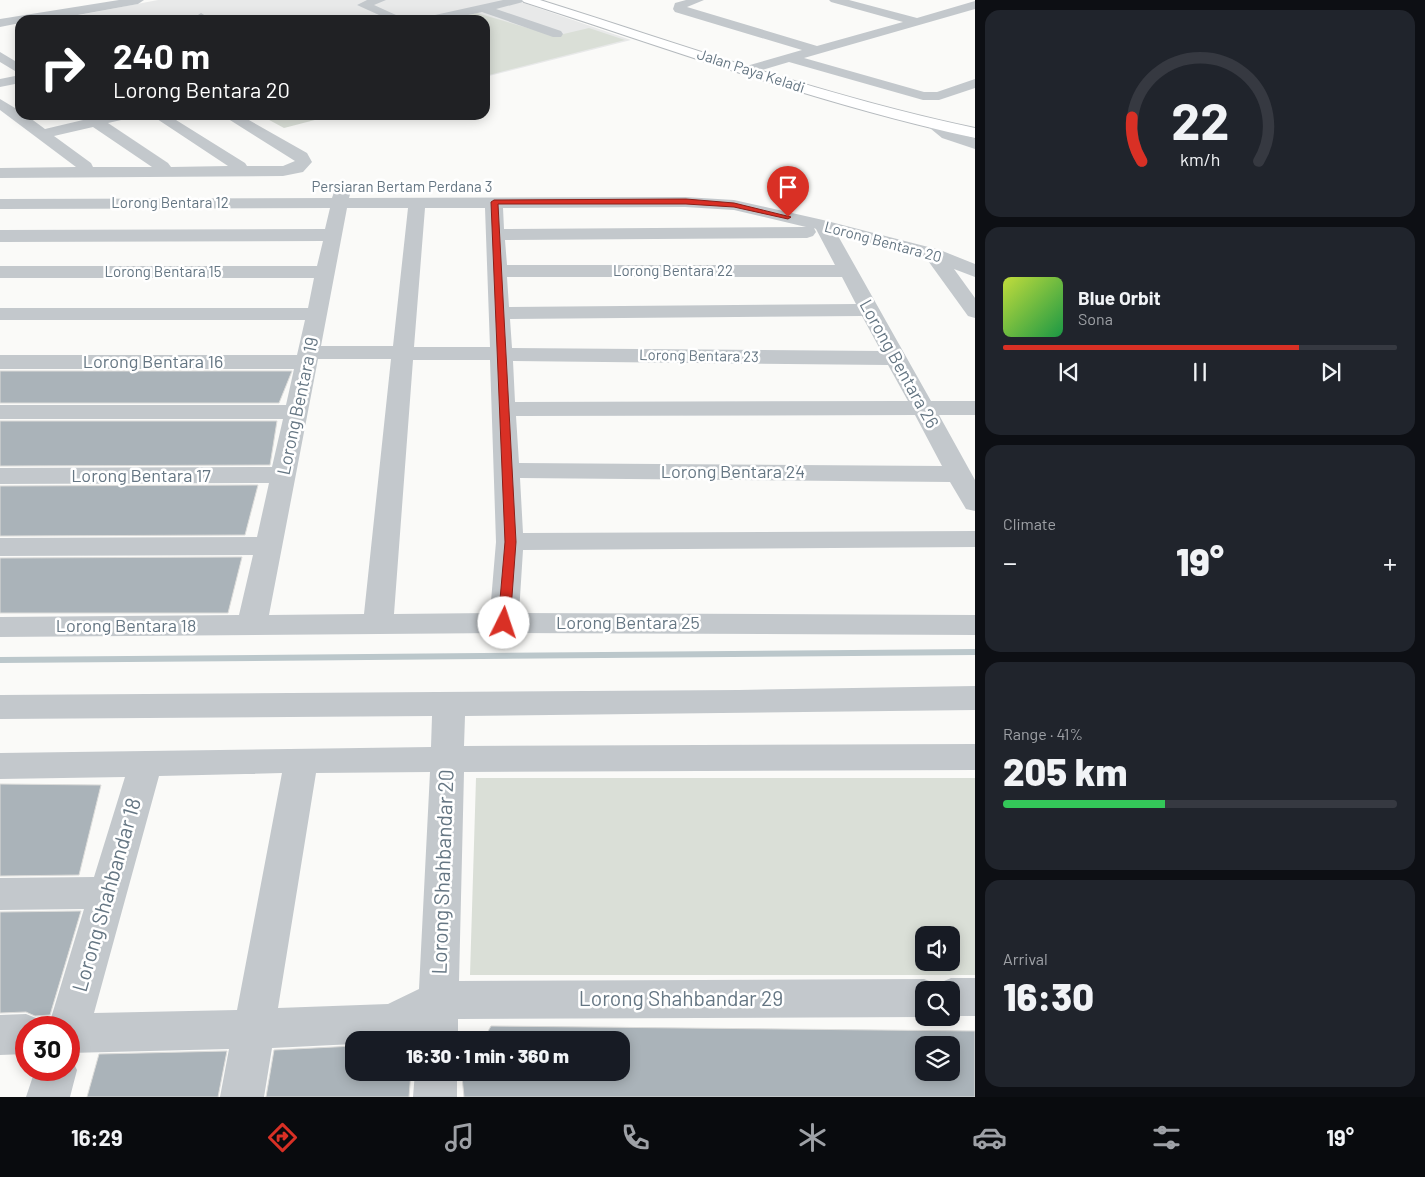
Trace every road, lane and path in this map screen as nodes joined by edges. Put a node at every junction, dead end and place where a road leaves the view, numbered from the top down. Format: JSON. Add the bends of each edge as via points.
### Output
{"nodes":[{"id":1,"x":84,"y":0,"type":"edge"},
{"id":2,"x":138,"y":0,"type":"edge"},
{"id":3,"x":380,"y":0,"type":"edge"},
{"id":4,"x":519,"y":0,"type":"edge"},
{"id":5,"x":528,"y":0,"type":"edge"},
{"id":6,"x":698,"y":0,"type":"edge"},
{"id":7,"x":835,"y":0,"type":"edge"},
{"id":8,"x":38,"y":4,"type":"dead end"},
{"id":9,"x":975,"y":5,"type":"edge"},
{"id":10,"x":98,"y":8,"type":"junction"},
{"id":11,"x":482,"y":8,"type":"junction"},
{"id":12,"x":946,"y":13,"type":"junction"},
{"id":13,"x":56,"y":15,"type":"edge"},
{"id":14,"x":63,"y":15,"type":"edge"},
{"id":15,"x":386,"y":15,"type":"edge"},
{"id":16,"x":452,"y":15,"type":"edge"},
{"id":17,"x":15,"y":20,"type":"edge"},
{"id":18,"x":975,"y":20,"type":"edge"},
{"id":19,"x":2,"y":21,"type":"edge"},
{"id":20,"x":915,"y":21,"type":"junction"},
{"id":21,"x":15,"y":28,"type":"edge"},
{"id":22,"x":557,"y":34,"type":"dead end"},
{"id":23,"x":815,"y":50,"type":"junction"},
{"id":24,"x":0,"y":56,"type":"edge"},
{"id":25,"x":788,"y":58,"type":"junction"},
{"id":26,"x":15,"y":66,"type":"edge"},
{"id":27,"x":748,"y":70,"type":"junction"},
{"id":28,"x":15,"y":80,"type":"edge"},
{"id":29,"x":0,"y":83,"type":"edge"},
{"id":30,"x":975,"y":83,"type":"edge"},
{"id":31,"x":0,"y":103,"type":"edge"},
{"id":32,"x":15,"y":114,"type":"edge"},
{"id":33,"x":23,"y":120,"type":"edge"},
{"id":34,"x":84,"y":120,"type":"edge"},
{"id":35,"x":93,"y":120,"type":"edge"},
{"id":36,"x":166,"y":120,"type":"edge"},
{"id":37,"x":239,"y":120,"type":"edge"},
{"id":38,"x":933,"y":124,"type":"junction"},
{"id":39,"x":975,"y":133,"type":"edge"},
{"id":40,"x":42,"y":134,"type":"junction"},
{"id":41,"x":975,"y":144,"type":"edge"},
{"id":42,"x":164,"y":172,"type":"junction"},
{"id":43,"x":241,"y":172,"type":"junction"},
{"id":44,"x":84,"y":173,"type":"junction"},
{"id":45,"x":1,"y":175,"type":"edge"},
{"id":46,"x":606,"y":185,"type":"dead end"},
{"id":47,"x":342,"y":195,"type":"junction"},
{"id":48,"x":417,"y":202,"type":"junction"},
{"id":49,"x":494,"y":202,"type":"junction"},
{"id":50,"x":0,"y":204,"type":"edge"},
{"id":51,"x":825,"y":218,"type":"junction"},
{"id":52,"x":334,"y":234,"type":"junction"},
{"id":53,"x":496,"y":235,"type":"junction"},
{"id":54,"x":0,"y":236,"type":"edge"},
{"id":55,"x":933,"y":254,"type":"junction"},
{"id":56,"x":975,"y":270,"type":"edge"},
{"id":57,"x":498,"y":271,"type":"junction"},
{"id":58,"x":848,"y":271,"type":"junction"},
{"id":59,"x":0,"y":272,"type":"edge"},
{"id":60,"x":326,"y":272,"type":"junction"},
{"id":61,"x":869,"y":310,"type":"junction"},
{"id":62,"x":975,"y":312,"type":"edge"},
{"id":63,"x":500,"y":313,"type":"junction"},
{"id":64,"x":0,"y":314,"type":"edge"},
{"id":65,"x":317,"y":314,"type":"junction"},
{"id":66,"x":403,"y":353,"type":"junction"},
{"id":67,"x":502,"y":354,"type":"junction"},
{"id":68,"x":308,"y":357,"type":"junction"},
{"id":69,"x":896,"y":358,"type":"junction"},
{"id":70,"x":0,"y":362,"type":"edge"},
{"id":71,"x":923,"y":408,"type":"junction"},
{"id":72,"x":975,"y":408,"type":"edge"},
{"id":73,"x":504,"y":409,"type":"junction"},
{"id":74,"x":0,"y":412,"type":"edge"},
{"id":75,"x":296,"y":412,"type":"junction"},
{"id":76,"x":507,"y":470,"type":"junction"},
{"id":77,"x":959,"y":474,"type":"junction"},
{"id":78,"x":283,"y":475,"type":"junction"},
{"id":79,"x":0,"y":476,"type":"edge"},
{"id":80,"x":975,"y":503,"type":"edge"},
{"id":81,"x":975,"y":539,"type":"edge"},
{"id":82,"x":510,"y":542,"type":"junction"},
{"id":83,"x":268,"y":546,"type":"junction"},
{"id":84,"x":0,"y":547,"type":"edge"},
{"id":85,"x":504,"y":623,"type":"junction"},
{"id":86,"x":252,"y":624,"type":"junction"},
{"id":87,"x":378,"y":624,"type":"junction"},
{"id":88,"x":975,"y":625,"type":"edge"},
{"id":89,"x":0,"y":627,"type":"edge"},
{"id":90,"x":975,"y":698,"type":"edge"},
{"id":91,"x":449,"y":704,"type":"junction"},
{"id":92,"x":0,"y":707,"type":"edge"},
{"id":93,"x":975,"y":757,"type":"edge"},
{"id":94,"x":301,"y":760,"type":"junction"},
{"id":95,"x":447,"y":761,"type":"junction"},
{"id":96,"x":146,"y":762,"type":"junction"},
{"id":97,"x":0,"y":766,"type":"edge"},
{"id":98,"x":108,"y":893,"type":"junction"},
{"id":99,"x":0,"y":894,"type":"edge"},
{"id":100,"x":960,"y":997,"type":"edge"},
{"id":101,"x":975,"y":997,"type":"edge"},
{"id":102,"x":915,"y":998,"type":"edge"},
{"id":103,"x":438,"y":1000,"type":"junction"},
{"id":104,"x":72,"y":1016,"type":"edge"},
{"id":105,"x":254,"y":1029,"type":"junction"},
{"id":106,"x":437,"y":1031,"type":"edge"},
{"id":107,"x":80,"y":1033,"type":"edge"},
{"id":108,"x":15,"y":1034,"type":"edge"},
{"id":109,"x":0,"y":1035,"type":"edge"},
{"id":110,"x":53,"y":1081,"type":"edge"},
{"id":111,"x":436,"y":1081,"type":"edge"},
{"id":112,"x":48,"y":1097,"type":"edge"},
{"id":113,"x":242,"y":1097,"type":"edge"},
{"id":114,"x":435,"y":1097,"type":"edge"}],
"edges":[{"from":1,"to":10,"type":"street"},
{"from":2,"to":10,"type":"street"},
{"from":3,"to":15,"type":"street","via":[[363,5]]},
{"from":4,"to":11,"type":"street"},
{"from":5,"to":27,"type":"main road","name":"Jalan Paya Keladi"},
{"from":6,"to":23,"type":"street","via":[[679,6],[679,9]]},
{"from":7,"to":20,"type":"street"},
{"from":8,"to":13,"type":"street"},
{"from":9,"to":12,"type":"street"},
{"from":10,"to":14,"type":"street"},
{"from":11,"to":16,"type":"street"},
{"from":11,"to":22,"type":"street"},
{"from":12,"to":18,"type":"street"},
{"from":12,"to":20,"type":"street"},
{"from":17,"to":19,"type":"street"},
{"from":19,"to":21,"type":"street"},
{"from":20,"to":23,"type":"street"},
{"from":23,"to":25,"type":"street"},
{"from":24,"to":26,"type":"street"},
{"from":25,"to":27,"type":"street"},
{"from":25,"to":30,"type":"street","via":[[923,96],[939,96]]},
{"from":27,"to":38,"type":"main road","name":"Jalan Paya Keladi"},
{"from":28,"to":29,"type":"street"},
{"from":31,"to":32,"type":"street"},
{"from":33,"to":40,"type":"street"},
{"from":34,"to":40,"type":"street"},
{"from":35,"to":42,"type":"street","via":[[162,166]]},
{"from":36,"to":43,"type":"street","via":[[239,166]]},
{"from":37,"to":43,"type":"street","via":[[301,156],[304,162],[297,168],[283,171]]},
{"from":38,"to":39,"type":"main road","name":"Jalan Paya Keladi"},
{"from":38,"to":41,"type":"street","via":[[948,135]]},
{"from":40,"to":44,"type":"street","via":[[85,166]]},
{"from":42,"to":43,"type":"street"},
{"from":42,"to":44,"type":"street"},
{"from":44,"to":45,"type":"street"},
{"from":45,"to":47,"type":"street","name":"Persiaran Bertam Perdana 3"},
{"from":46,"to":47,"type":"street","name":"Persiaran Bertam Perdana 3"},
{"from":47,"to":48,"type":"street","name":"Lorong Bentara 20"},
{"from":47,"to":50,"type":"street","name":"Lorong Bentara 12"},
{"from":47,"to":52,"type":"street","name":"Lorong Bentara 19"},
{"from":48,"to":49,"type":"street","name":"Lorong Bentara 20"},
{"from":48,"to":66,"type":"street"},
{"from":49,"to":51,"type":"street","name":"Lorong Bentara 20","via":[[695,202]]},
{"from":49,"to":53,"type":"street"},
{"from":51,"to":53,"type":"street"},
{"from":51,"to":55,"type":"street","name":"Lorong Bentara 20"},
{"from":51,"to":58,"type":"street","name":"Lorong Bentara 26"},
{"from":52,"to":54,"type":"street"},
{"from":52,"to":60,"type":"street","name":"Lorong Bentara 19"},
{"from":53,"to":57,"type":"street"},
{"from":55,"to":56,"type":"street","name":"Lorong Bentara 20"},
{"from":55,"to":62,"type":"street"},
{"from":57,"to":58,"type":"street","name":"Lorong Bentara 22"},
{"from":57,"to":63,"type":"street"},
{"from":58,"to":61,"type":"street","name":"Lorong Bentara 26"},
{"from":59,"to":60,"type":"street","name":"Lorong Bentara 15"},
{"from":60,"to":65,"type":"street","name":"Lorong Bentara 19"},
{"from":61,"to":63,"type":"street"},
{"from":61,"to":69,"type":"street","name":"Lorong Bentara 26"},
{"from":63,"to":67,"type":"street"},
{"from":64,"to":65,"type":"street"},
{"from":65,"to":68,"type":"street","name":"Lorong Bentara 19"},
{"from":66,"to":67,"type":"street","name":"Lorong Bentara 23"},
{"from":66,"to":68,"type":"street","name":"Lorong Bentara 16"},
{"from":66,"to":87,"type":"street"},
{"from":67,"to":69,"type":"street","name":"Lorong Bentara 23"},
{"from":67,"to":73,"type":"street"},
{"from":68,"to":70,"type":"street","name":"Lorong Bentara 16"},
{"from":68,"to":75,"type":"street","name":"Lorong Bentara 19"},
{"from":69,"to":71,"type":"street","name":"Lorong Bentara 26"},
{"from":71,"to":72,"type":"street"},
{"from":71,"to":73,"type":"street"},
{"from":71,"to":77,"type":"street","name":"Lorong Bentara 26"},
{"from":73,"to":76,"type":"street"},
{"from":74,"to":75,"type":"street"},
{"from":75,"to":78,"type":"street","name":"Lorong Bentara 19"},
{"from":76,"to":77,"type":"street","name":"Lorong Bentara 24"},
{"from":76,"to":82,"type":"street"},
{"from":77,"to":80,"type":"street","name":"Lorong Bentara 26"},
{"from":78,"to":79,"type":"street","name":"Lorong Bentara 17"},
{"from":78,"to":83,"type":"street","name":"Lorong Bentara 19"},
{"from":81,"to":82,"type":"street"},
{"from":82,"to":85,"type":"street"},
{"from":83,"to":84,"type":"street"},
{"from":83,"to":86,"type":"street","name":"Lorong Bentara 19"},
{"from":85,"to":87,"type":"street","name":"Lorong Bentara 25"},
{"from":85,"to":88,"type":"street","name":"Lorong Bentara 25"},
{"from":86,"to":87,"type":"street","name":"Lorong Bentara 25"},
{"from":86,"to":89,"type":"street","name":"Lorong Bentara 18"},
{"from":90,"to":91,"type":"street"},
{"from":91,"to":92,"type":"street"},
{"from":91,"to":95,"type":"street","name":"Lorong Shahbandar 20"},
{"from":93,"to":95,"type":"street"},
{"from":94,"to":95,"type":"street"},
{"from":94,"to":96,"type":"street"},
{"from":94,"to":105,"type":"street"},
{"from":95,"to":103,"type":"street","name":"Lorong Shahbandar 20"},
{"from":96,"to":97,"type":"street"},
{"from":96,"to":98,"type":"street","name":"Lorong Shahbandar 18"},
{"from":98,"to":99,"type":"street"},
{"from":98,"to":104,"type":"street","name":"Lorong Shahbandar 18"},
{"from":100,"to":101,"type":"street"},
{"from":102,"to":103,"type":"street","name":"Lorong Shahbandar 29"},
{"from":103,"to":105,"type":"street","via":[[391,1023]]},
{"from":103,"to":106,"type":"street","name":"Lorong Shahbandar 20"},
{"from":105,"to":107,"type":"street"},
{"from":105,"to":113,"type":"street"},
{"from":108,"to":109,"type":"street"},
{"from":110,"to":112,"type":"street"},
{"from":111,"to":114,"type":"street"}]}
